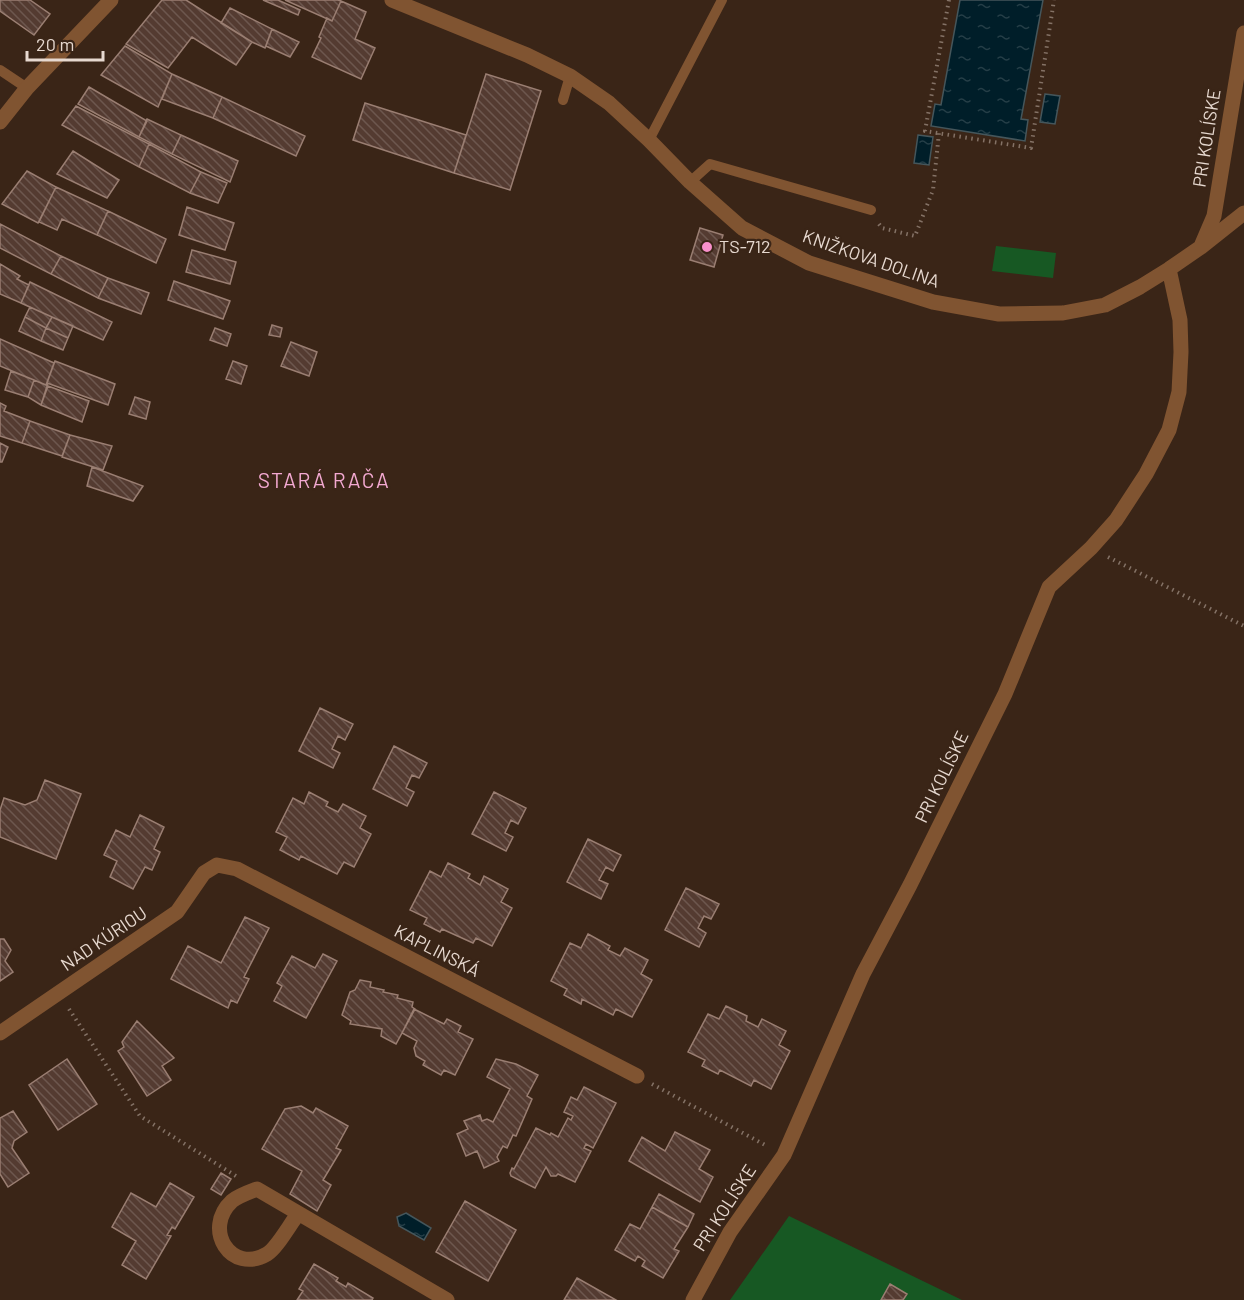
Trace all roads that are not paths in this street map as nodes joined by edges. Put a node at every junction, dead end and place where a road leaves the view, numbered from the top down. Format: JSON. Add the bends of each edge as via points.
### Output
{"nodes":[{"id":1,"x":111,"y":0,"type":"edge"},
{"id":2,"x":392,"y":0,"type":"edge"},
{"id":3,"x":722,"y":0,"type":"edge"},
{"id":4,"x":1244,"y":33,"type":"edge"},
{"id":5,"x":0,"y":70,"type":"edge"},
{"id":6,"x":570,"y":76,"type":"junction"},
{"id":7,"x":27,"y":88,"type":"junction"},
{"id":8,"x":563,"y":100,"type":"dead end"},
{"id":9,"x":0,"y":122,"type":"edge"},
{"id":10,"x":649,"y":140,"type":"junction"},
{"id":11,"x":690,"y":182,"type":"junction"},
{"id":12,"x":871,"y":210,"type":"dead end"},
{"id":13,"x":1244,"y":213,"type":"edge"},
{"id":14,"x":1201,"y":247,"type":"junction"},
{"id":15,"x":1169,"y":269,"type":"junction"},
{"id":16,"x":217,"y":865,"type":"joint"},
{"id":17,"x":0,"y":1033,"type":"edge"},
{"id":18,"x":637,"y":1076,"type":"road end"},
{"id":19,"x":298,"y":1214,"type":"junction"},
{"id":20,"x":447,"y":1300,"type":"edge"},
{"id":21,"x":693,"y":1300,"type":"edge"}],
"edges":[{"from":1,"to":7,"type":"street"},
{"from":2,"to":6,"type":"street","name":"KNIŽKOVA DOLINA"},
{"from":3,"to":10,"type":"lane"},
{"from":4,"to":14,"type":"street","name":"PRI KOLÍSKE","via":[[1214,216]]},
{"from":5,"to":7,"type":"lane"},
{"from":6,"to":8,"type":"lane"},
{"from":6,"to":10,"type":"street","name":"KNIŽKOVA DOLINA","via":[[609,103]]},
{"from":7,"to":9,"type":"street"},
{"from":10,"to":11,"type":"street","name":"KNIŽKOVA DOLINA"},
{"from":11,"to":12,"type":"lane","via":[[710,164]]},
{"from":11,"to":15,"type":"street","name":"KNIŽKOVA DOLINA","via":[[742,228],[809,263],[933,302],[999,314],[1063,314],[1105,304]]},
{"from":13,"to":14,"type":"street","name":"KNIŽKOVA DOLINA"},
{"from":14,"to":15,"type":"street","name":"KNIŽKOVA DOLINA"},
{"from":15,"to":21,"type":"street","name":"PRI KOLÍSKE","via":[[1180,320],[1181,352],[1179,392],[1169,430],[1116,519],[1049,587],[1005,694],[863,974],[784,1155],[729,1232]]},
{"from":16,"to":17,"type":"street","name":"NAD KÚRIOU","via":[[204,873],[177,912]]},
{"from":16,"to":18,"type":"street","name":"KAPLINSKÁ","via":[[237,869]]},
{"from":19,"to":19,"type":"street","via":[[269,1253],[251,1261],[226,1249],[219,1235],[223,1212],[233,1200],[257,1189]]},
{"from":19,"to":20,"type":"street"}]}
